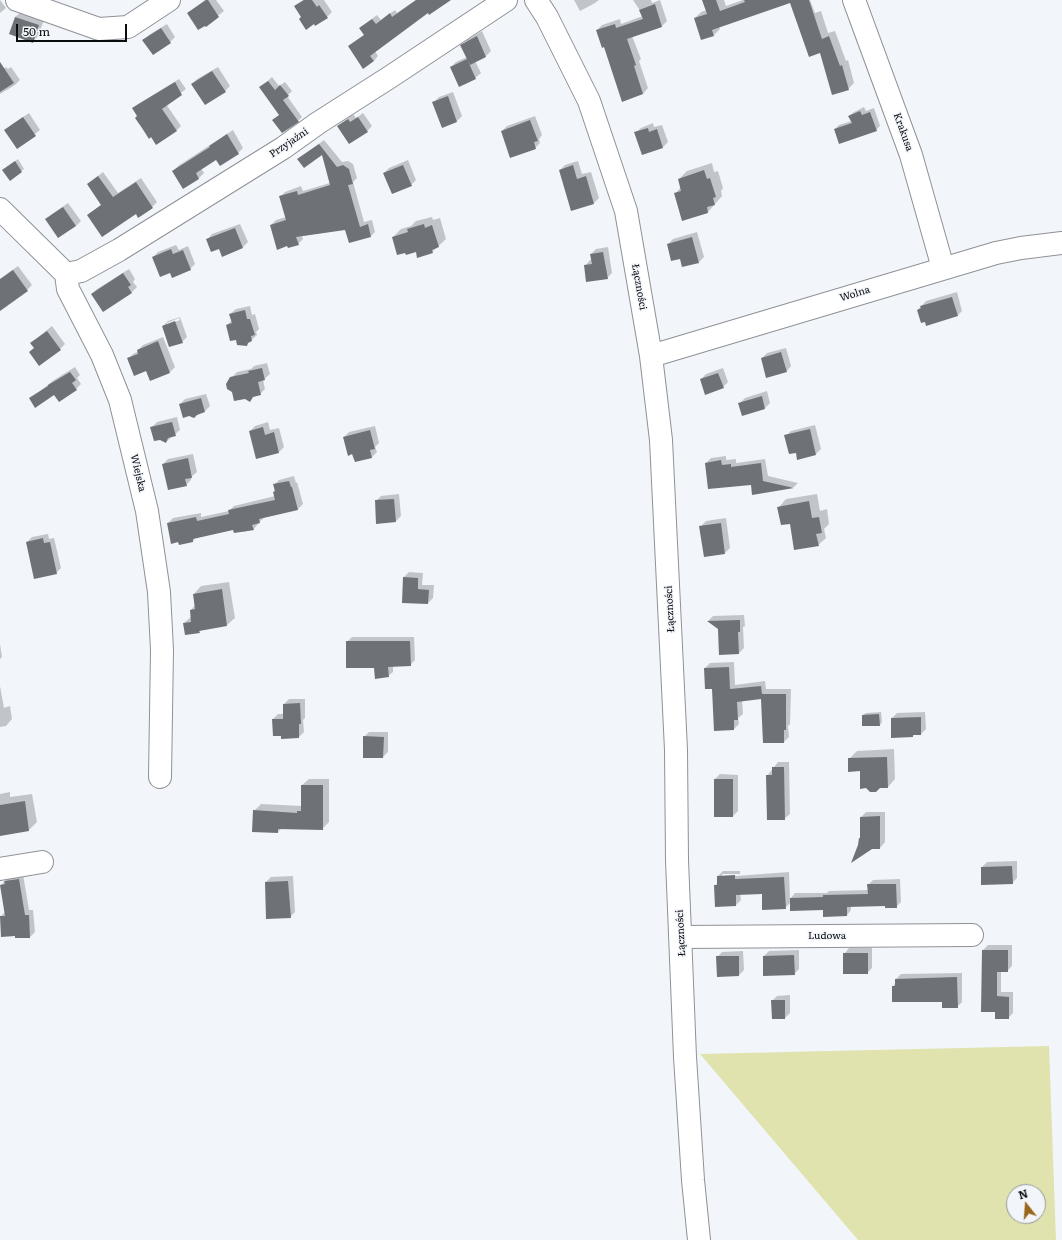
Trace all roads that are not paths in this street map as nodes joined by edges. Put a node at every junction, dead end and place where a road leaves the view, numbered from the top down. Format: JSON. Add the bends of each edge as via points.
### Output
{"nodes":[{"id":1,"x":17,"y":0,"type":"edge"},
{"id":2,"x":169,"y":0,"type":"edge"},
{"id":3,"x":506,"y":0,"type":"edge"},
{"id":4,"x":536,"y":0,"type":"edge"},
{"id":5,"x":854,"y":0,"type":"edge"},
{"id":6,"x":0,"y":209,"type":"edge"},
{"id":7,"x":1062,"y":243,"type":"edge"},
{"id":8,"x":942,"y":268,"type":"junction"},
{"id":9,"x":66,"y":274,"type":"junction"},
{"id":10,"x":651,"y":356,"type":"junction"},
{"id":11,"x":160,"y":777,"type":"dead end"},
{"id":12,"x":42,"y":862,"type":"dead end"},
{"id":13,"x":0,"y":869,"type":"edge"},
{"id":14,"x":972,"y":935,"type":"dead end"},
{"id":15,"x":681,"y":937,"type":"junction"},
{"id":16,"x":699,"y":1240,"type":"edge"}],
"edges":[{"from":1,"to":2,"type":"street","via":[[99,29],[128,27]]},
{"from":3,"to":9,"type":"street","name":"Przyjaźni","via":[[283,148],[119,250],[80,271]]},
{"from":4,"to":10,"type":"street","name":"Łączności","via":[[589,101],[626,211]]},
{"from":5,"to":8,"type":"street","name":"Krakusa","via":[[911,155]]},
{"from":6,"to":9,"type":"street"},
{"from":7,"to":8,"type":"street","name":"Wolna","via":[[996,253]]},
{"from":8,"to":10,"type":"street","name":"Wolna"},
{"from":9,"to":11,"type":"street","name":"Wiejska","via":[[68,289],[102,355],[120,400],[147,511],[158,592],[162,650]]},
{"from":10,"to":15,"type":"street","name":"Łączności","via":[[661,440],[668,571]]},
{"from":12,"to":13,"type":"street"},
{"from":14,"to":15,"type":"street","name":"Ludowa"},
{"from":15,"to":16,"type":"street","name":"Łączności","via":[[685,1057]]}]}
